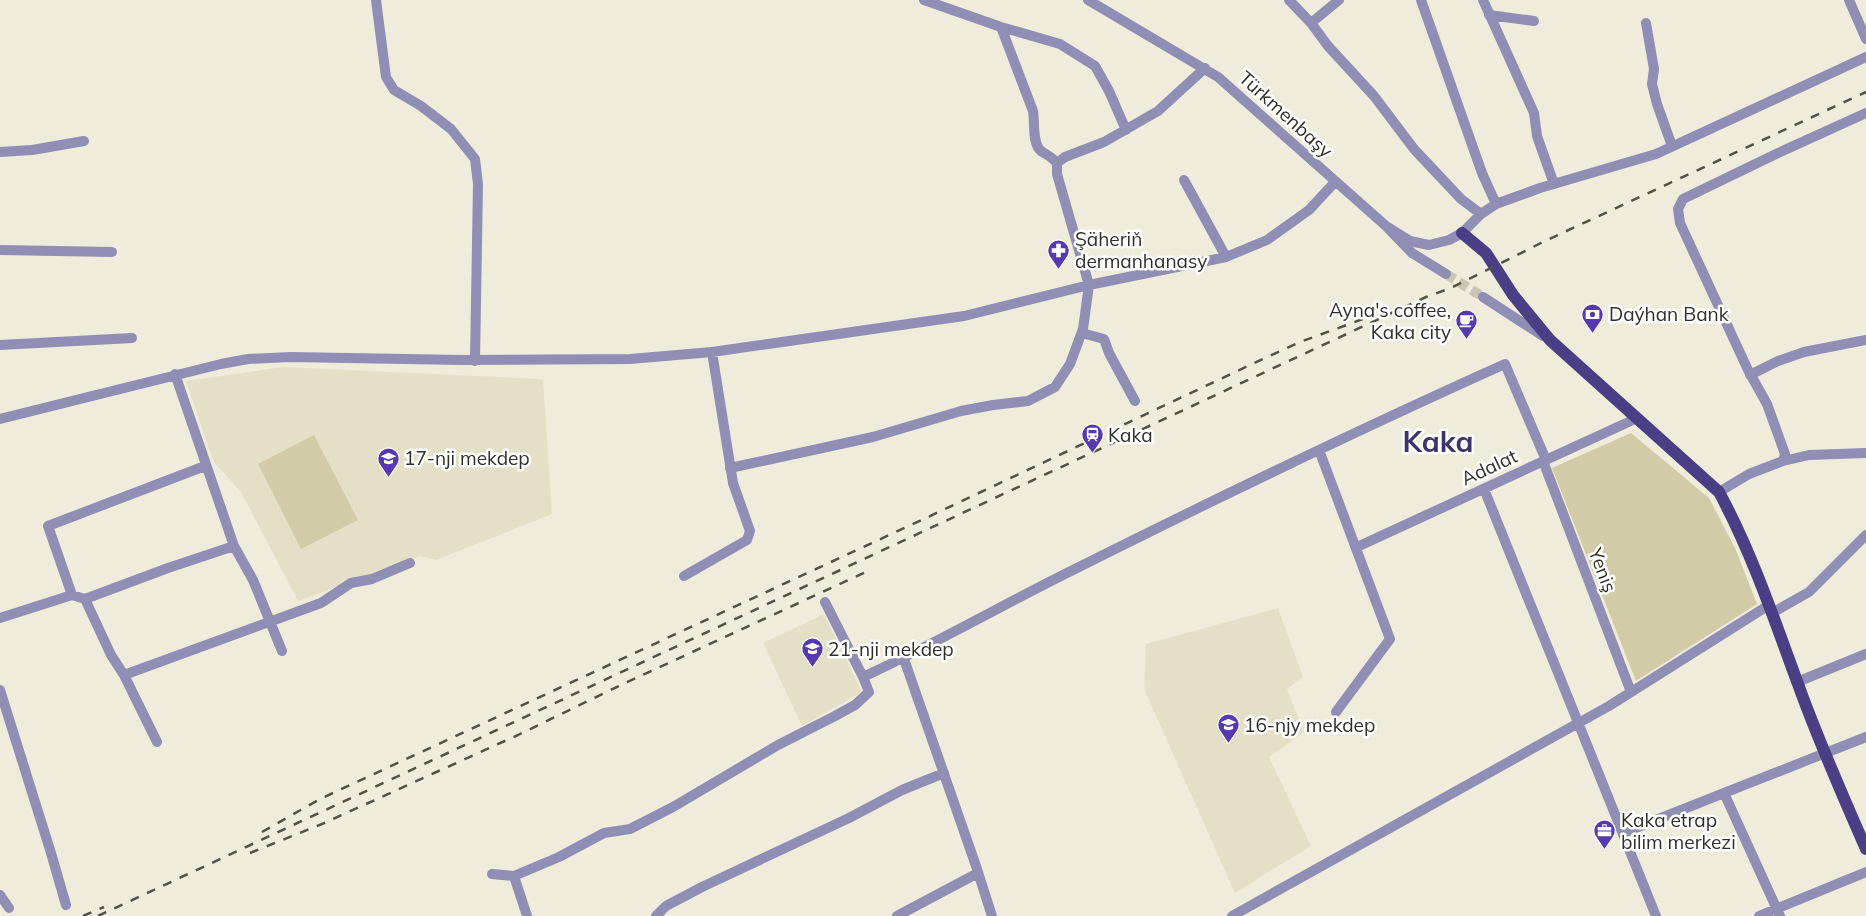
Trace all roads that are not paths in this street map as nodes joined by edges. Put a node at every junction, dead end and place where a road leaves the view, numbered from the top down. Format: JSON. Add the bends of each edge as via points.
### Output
{"nodes":[{"id":1,"x":376,"y":0,"type":"edge"},
{"id":2,"x":924,"y":0,"type":"edge"},
{"id":3,"x":1088,"y":0,"type":"edge"},
{"id":4,"x":1289,"y":0,"type":"edge"},
{"id":5,"x":1340,"y":0,"type":"edge"},
{"id":6,"x":1421,"y":0,"type":"edge"},
{"id":7,"x":1483,"y":0,"type":"edge"},
{"id":8,"x":1849,"y":0,"type":"edge"},
{"id":9,"x":1489,"y":14,"type":"junction"},
{"id":10,"x":1534,"y":21,"type":"dead end"},
{"id":11,"x":1311,"y":23,"type":"junction"},
{"id":12,"x":1646,"y":23,"type":"dead end"},
{"id":13,"x":1001,"y":27,"type":"junction"},
{"id":14,"x":1866,"y":40,"type":"edge"},
{"id":15,"x":1866,"y":57,"type":"edge"},
{"id":16,"x":1205,"y":68,"type":"junction"},
{"id":17,"x":1866,"y":113,"type":"edge"},
{"id":18,"x":1126,"y":130,"type":"junction"},
{"id":19,"x":84,"y":140,"type":"dead end"},
{"id":20,"x":1672,"y":146,"type":"junction"},
{"id":21,"x":0,"y":152,"type":"edge"},
{"id":22,"x":1057,"y":163,"type":"junction"},
{"id":23,"x":1184,"y":180,"type":"dead end"},
{"id":24,"x":1335,"y":182,"type":"junction"},
{"id":25,"x":1554,"y":184,"type":"junction"},
{"id":26,"x":1496,"y":204,"type":"junction"},
{"id":27,"x":1481,"y":214,"type":"junction"},
{"id":28,"x":1386,"y":226,"type":"junction"},
{"id":29,"x":1462,"y":233,"type":"junction"},
{"id":30,"x":0,"y":250,"type":"edge"},
{"id":31,"x":112,"y":252,"type":"dead end"},
{"id":32,"x":1226,"y":257,"type":"junction"},
{"id":33,"x":1446,"y":274,"type":"tunnel mouth"},
{"id":34,"x":1089,"y":285,"type":"junction"},
{"id":35,"x":1483,"y":298,"type":"tunnel mouth"},
{"id":36,"x":1082,"y":333,"type":"junction"},
{"id":37,"x":132,"y":338,"type":"dead end"},
{"id":38,"x":1550,"y":340,"type":"junction"},
{"id":39,"x":1866,"y":340,"type":"edge"},
{"id":40,"x":0,"y":345,"type":"edge"},
{"id":41,"x":712,"y":352,"type":"junction"},
{"id":42,"x":475,"y":360,"type":"junction"},
{"id":43,"x":175,"y":374,"type":"junction"},
{"id":44,"x":1750,"y":375,"type":"junction"},
{"id":45,"x":1134,"y":401,"type":"dead end"},
{"id":46,"x":1636,"y":419,"type":"junction"},
{"id":47,"x":0,"y":420,"type":"edge"},
{"id":48,"x":1319,"y":450,"type":"junction"},
{"id":49,"x":1866,"y":453,"type":"edge"},
{"id":50,"x":1544,"y":461,"type":"junction"},
{"id":51,"x":1783,"y":461,"type":"junction"},
{"id":52,"x":205,"y":466,"type":"junction"},
{"id":53,"x":730,"y":468,"type":"junction"},
{"id":54,"x":1484,"y":489,"type":"junction"},
{"id":55,"x":1718,"y":492,"type":"junction"},
{"id":56,"x":1866,"y":535,"type":"edge"},
{"id":57,"x":234,"y":546,"type":"junction"},
{"id":58,"x":1357,"y":548,"type":"junction"},
{"id":59,"x":410,"y":563,"type":"dead end"},
{"id":60,"x":684,"y":576,"type":"dead end"},
{"id":61,"x":72,"y":595,"type":"junction"},
{"id":62,"x":85,"y":598,"type":"junction"},
{"id":63,"x":825,"y":602,"type":"dead end"},
{"id":64,"x":1770,"y":609,"type":"junction"},
{"id":65,"x":0,"y":618,"type":"edge"},
{"id":66,"x":270,"y":623,"type":"junction"},
{"id":67,"x":282,"y":651,"type":"dead end"},
{"id":68,"x":1866,"y":654,"type":"edge"},
{"id":69,"x":904,"y":658,"type":"junction"},
{"id":70,"x":124,"y":675,"type":"junction"},
{"id":71,"x":863,"y":676,"type":"junction"},
{"id":72,"x":1797,"y":682,"type":"junction"},
{"id":73,"x":0,"y":690,"type":"edge"},
{"id":74,"x":1631,"y":692,"type":"junction"},
{"id":75,"x":1336,"y":712,"type":"dead end"},
{"id":76,"x":1579,"y":723,"type":"junction"},
{"id":77,"x":1866,"y":737,"type":"edge"},
{"id":78,"x":157,"y":742,"type":"dead end"},
{"id":79,"x":1824,"y":754,"type":"junction"},
{"id":80,"x":944,"y":773,"type":"junction"},
{"id":81,"x":1724,"y":793,"type":"junction"},
{"id":82,"x":1623,"y":833,"type":"junction"},
{"id":83,"x":1866,"y":849,"type":"edge"},
{"id":84,"x":1866,"y":872,"type":"edge"},
{"id":85,"x":978,"y":873,"type":"junction"},
{"id":86,"x":492,"y":874,"type":"dead end"},
{"id":87,"x":514,"y":876,"type":"junction"},
{"id":88,"x":0,"y":895,"type":"edge"},
{"id":89,"x":66,"y":905,"type":"dead end"},
{"id":90,"x":9,"y":908,"type":"dead end"},
{"id":91,"x":1779,"y":912,"type":"edge"},
{"id":92,"x":527,"y":916,"type":"edge"},
{"id":93,"x":656,"y":916,"type":"edge"},
{"id":94,"x":897,"y":916,"type":"edge"},
{"id":95,"x":992,"y":916,"type":"edge"},
{"id":96,"x":1232,"y":916,"type":"edge"},
{"id":97,"x":1656,"y":916,"type":"edge"},
{"id":98,"x":1759,"y":916,"type":"edge"}],
"edges":[{"from":1,"to":42,"type":"street","via":[[386,78],[394,90],[450,128],[475,159],[478,184]]},
{"from":2,"to":13,"type":"street"},
{"from":3,"to":16,"type":"street","name":"Türkmenbaşy"},
{"from":4,"to":11,"type":"street"},
{"from":5,"to":11,"type":"street"},
{"from":6,"to":26,"type":"street"},
{"from":7,"to":9,"type":"street"},
{"from":8,"to":14,"type":"street"},
{"from":9,"to":10,"type":"street"},
{"from":9,"to":25,"type":"street","via":[[1534,113]]},
{"from":11,"to":27,"type":"street","via":[[1374,96],[1414,149],[1461,199]]},
{"from":12,"to":20,"type":"street","via":[[1654,69],[1652,84]]},
{"from":13,"to":18,"type":"street","via":[[1060,44],[1095,66],[1110,91]]},
{"from":13,"to":22,"type":"street","via":[[1033,111],[1034,141],[1039,150]]},
{"from":15,"to":20,"type":"street"},
{"from":16,"to":18,"type":"street","via":[[1158,111]]},
{"from":16,"to":24,"type":"street","name":"Türkmenbaşy"},
{"from":17,"to":44,"type":"street","via":[[1683,199],[1678,209],[1680,223]]},
{"from":18,"to":22,"type":"street"},
{"from":19,"to":21,"type":"street","via":[[32,150]]},
{"from":20,"to":25,"type":"street","via":[[1656,154]]},
{"from":22,"to":34,"type":"street","via":[[1057,174]]},
{"from":23,"to":32,"type":"street"},
{"from":24,"to":28,"type":"street","name":"Türkmenbaşy"},
{"from":24,"to":32,"type":"street","via":[[1309,210],[1267,240]]},
{"from":25,"to":26,"type":"street"},
{"from":26,"to":27,"type":"street"},
{"from":27,"to":29,"type":"street"},
{"from":28,"to":29,"type":"street","via":[[1410,241],[1429,245]]},
{"from":28,"to":33,"type":"street","name":"Türkmenbaşy","via":[[1412,253]]},
{"from":29,"to":38,"type":"main road","via":[[1486,254]]},
{"from":30,"to":31,"type":"street"},
{"from":32,"to":34,"type":"street"},
{"from":34,"to":36,"type":"street"},
{"from":34,"to":41,"type":"street","via":[[964,316]]},
{"from":35,"to":38,"type":"street"},
{"from":36,"to":45,"type":"street","via":[[1104,339]]},
{"from":36,"to":53,"type":"street","via":[[1070,364],[1055,387],[1028,401],[961,411],[873,437]]},
{"from":37,"to":40,"type":"street"},
{"from":38,"to":46,"type":"main road"},
{"from":39,"to":44,"type":"street","via":[[1804,352]]},
{"from":41,"to":42,"type":"street","via":[[630,359]]},
{"from":41,"to":53,"type":"street"},
{"from":42,"to":43,"type":"street","via":[[290,357],[248,359]]},
{"from":43,"to":47,"type":"street"},
{"from":43,"to":52,"type":"street"},
{"from":44,"to":51,"type":"street","via":[[1767,404],[1784,454]]},
{"from":46,"to":50,"type":"street","name":"Adalat"},
{"from":46,"to":55,"type":"main road"},
{"from":48,"to":50,"type":"street","name":"Yeniş","via":[[1504,364]]},
{"from":48,"to":58,"type":"street"},
{"from":48,"to":69,"type":"street","via":[[1073,569]]},
{"from":49,"to":51,"type":"street","via":[[1809,454]]},
{"from":50,"to":54,"type":"street","name":"Adalat"},
{"from":50,"to":74,"type":"street","name":"Yeniş"},
{"from":51,"to":55,"type":"street","via":[[1749,474]]},
{"from":52,"to":57,"type":"street"},
{"from":52,"to":61,"type":"street","via":[[48,526]]},
{"from":53,"to":60,"type":"street","via":[[750,530],[747,540]]},
{"from":54,"to":58,"type":"street","name":"Adalat"},
{"from":54,"to":76,"type":"street"},
{"from":55,"to":64,"type":"main road","via":[[1734,520]]},
{"from":56,"to":64,"type":"street","via":[[1809,592]]},
{"from":57,"to":62,"type":"street"},
{"from":57,"to":66,"type":"street","via":[[253,580]]},
{"from":58,"to":75,"type":"street","via":[[1390,639]]},
{"from":59,"to":66,"type":"street","via":[[351,584],[321,603]]},
{"from":61,"to":62,"type":"street"},
{"from":61,"to":65,"type":"street"},
{"from":62,"to":70,"type":"street","via":[[111,655]]},
{"from":63,"to":71,"type":"street"},
{"from":64,"to":72,"type":"main road"},
{"from":64,"to":74,"type":"street"},
{"from":66,"to":67,"type":"street"},
{"from":66,"to":70,"type":"street"},
{"from":68,"to":72,"type":"street"},
{"from":69,"to":71,"type":"street"},
{"from":69,"to":80,"type":"street"},
{"from":70,"to":78,"type":"street"},
{"from":71,"to":87,"type":"street","via":[[869,692],[835,716],[630,829],[604,833]]},
{"from":72,"to":79,"type":"main road"},
{"from":73,"to":89,"type":"street"},
{"from":74,"to":76,"type":"street"},
{"from":76,"to":82,"type":"street"},
{"from":76,"to":96,"type":"street"},
{"from":77,"to":79,"type":"street"},
{"from":79,"to":81,"type":"street"},
{"from":79,"to":83,"type":"main road"},
{"from":80,"to":85,"type":"street"},
{"from":80,"to":93,"type":"street","via":[[902,790],[702,887],[666,906]]},
{"from":81,"to":82,"type":"street"},
{"from":81,"to":91,"type":"street"},
{"from":82,"to":97,"type":"street"},
{"from":84,"to":91,"type":"street"},
{"from":85,"to":94,"type":"street"},
{"from":85,"to":95,"type":"street"},
{"from":86,"to":87,"type":"street"},
{"from":87,"to":92,"type":"street"},
{"from":88,"to":90,"type":"street"},
{"from":91,"to":98,"type":"street"}]}
